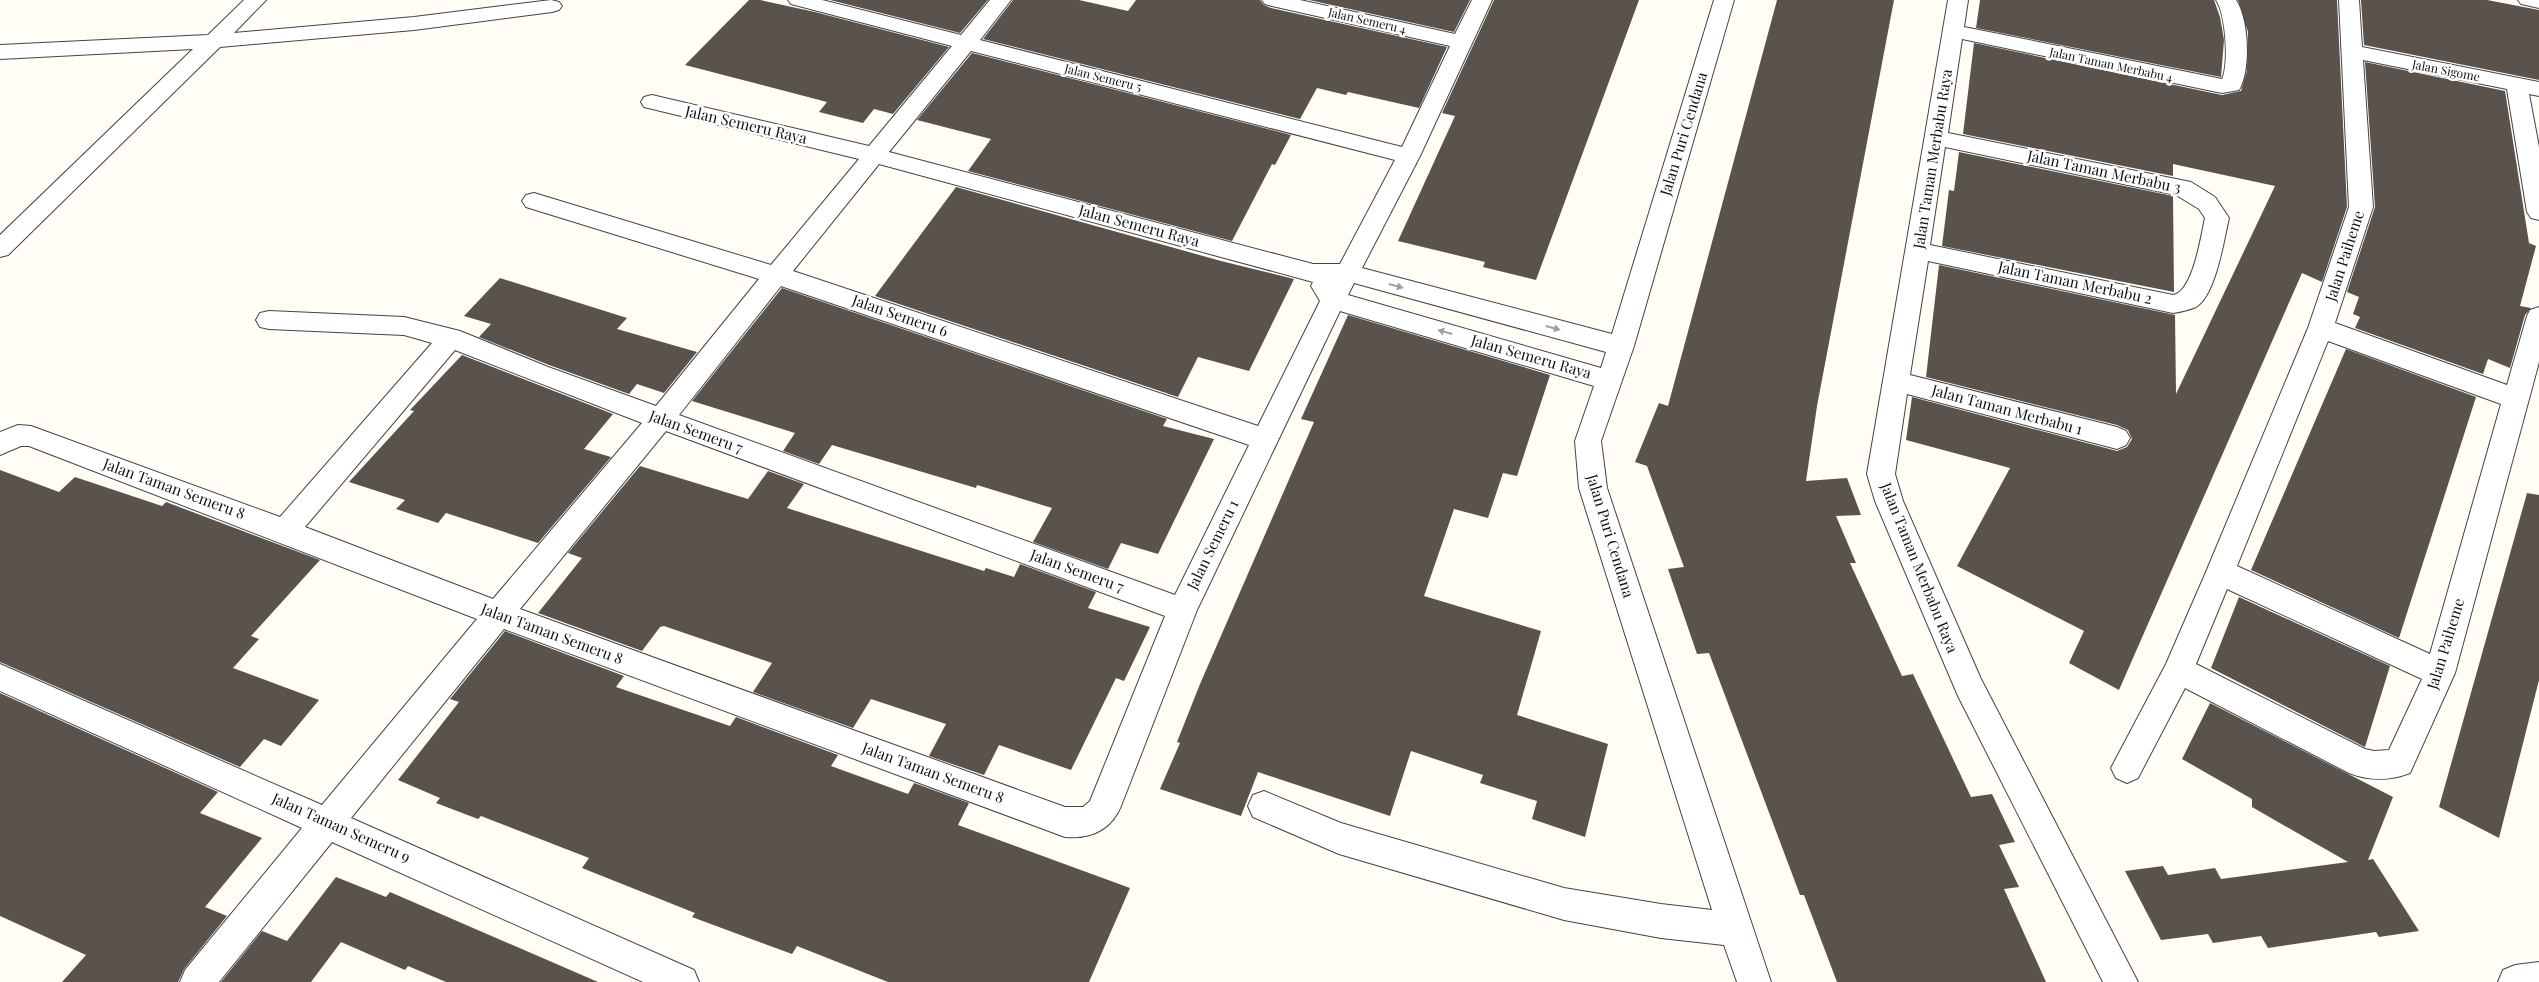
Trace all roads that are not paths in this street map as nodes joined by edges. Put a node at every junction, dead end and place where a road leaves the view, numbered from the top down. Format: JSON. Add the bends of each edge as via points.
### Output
{"nodes":[{"id":1,"x":256,"y":0,"type":"edge"},
{"id":2,"x":798,"y":0,"type":"edge"},
{"id":3,"x":1001,"y":0,"type":"edge"},
{"id":4,"x":1272,"y":0,"type":"edge"},
{"id":5,"x":1482,"y":0,"type":"edge"},
{"id":6,"x":1724,"y":0,"type":"edge"},
{"id":7,"x":1958,"y":0,"type":"edge"},
{"id":8,"x":2226,"y":0,"type":"edge"},
{"id":9,"x":2349,"y":0,"type":"edge"},
{"id":10,"x":2528,"y":0,"type":"edge"},
{"id":11,"x":2539,"y":2,"type":"edge"},
{"id":12,"x":552,"y":6,"type":"dead end"},
{"id":13,"x":1952,"y":31,"type":"junction"},
{"id":14,"x":211,"y":42,"type":"junction"},
{"id":15,"x":1461,"y":42,"type":"junction"},
{"id":16,"x":966,"y":43,"type":"junction"},
{"id":17,"x":0,"y":52,"type":"edge"},
{"id":18,"x":2354,"y":52,"type":"junction"},
{"id":19,"x":2517,"y":85,"type":"junction"},
{"id":20,"x":2539,"y":89,"type":"edge"},
{"id":21,"x":652,"y":102,"type":"dead end"},
{"id":22,"x":1936,"y":138,"type":"junction"},
{"id":23,"x":874,"y":155,"type":"junction"},
{"id":24,"x":1409,"y":156,"type":"junction"},
{"id":25,"x":534,"y":202,"type":"dead end"},
{"id":26,"x":2539,"y":212,"type":"edge"},
{"id":27,"x":0,"y":249,"type":"edge"},
{"id":28,"x":1918,"y":251,"type":"junction"},
{"id":29,"x":2207,"y":260,"type":"joint"},
{"id":30,"x":1313,"y":273,"type":"junction"},
{"id":31,"x":1349,"y":273,"type":"junction"},
{"id":32,"x":776,"y":275,"type":"junction"},
{"id":33,"x":1333,"y":300,"type":"junction"},
{"id":34,"x":2539,"y":316,"type":"edge"},
{"id":35,"x":269,"y":320,"type":"dead end"},
{"id":36,"x":2321,"y":328,"type":"junction"},
{"id":37,"x":451,"y":338,"type":"junction"},
{"id":38,"x":1621,"y":346,"type":"junction"},
{"id":39,"x":1609,"y":380,"type":"junction"},
{"id":40,"x":1898,"y":382,"type":"junction"},
{"id":41,"x":2514,"y":398,"type":"junction"},
{"id":42,"x":661,"y":419,"type":"junction"},
{"id":43,"x":2116,"y":438,"type":"dead end"},
{"id":44,"x":1264,"y":439,"type":"junction"},
{"id":45,"x":9,"y":440,"type":"edge"},
{"id":46,"x":285,"y":531,"type":"junction"},
{"id":47,"x":2220,"y":572,"type":"junction"},
{"id":48,"x":1182,"y":610,"type":"junction"},
{"id":49,"x":498,"y":614,"type":"junction"},
{"id":50,"x":2179,"y":670,"type":"junction"},
{"id":51,"x":2440,"y":674,"type":"junction"},
{"id":52,"x":0,"y":677,"type":"edge"},
{"id":53,"x":2127,"y":768,"type":"dead end"},
{"id":54,"x":1264,"y":806,"type":"dead end"},
{"id":55,"x":328,"y":822,"type":"junction"},
{"id":56,"x":1090,"y":822,"type":"joint"},
{"id":57,"x":1735,"y":929,"type":"junction"},
{"id":58,"x":2539,"y":979,"type":"edge"},
{"id":59,"x":197,"y":982,"type":"edge"},
{"id":60,"x":682,"y":982,"type":"edge"},
{"id":61,"x":1754,"y":982,"type":"edge"},
{"id":62,"x":2121,"y":982,"type":"edge"},
{"id":63,"x":2515,"y":982,"type":"edge"}],
"edges":[{"from":1,"to":14,"type":"street"},
{"from":2,"to":16,"type":"street","name":"Jalan Semeru 5"},
{"from":3,"to":16,"type":"street"},
{"from":4,"to":15,"type":"street","name":"Jalan Semeru 4"},
{"from":5,"to":15,"type":"street","name":"Jalan Semeru 1"},
{"from":6,"to":38,"type":"street","name":"Jalan Puri Cendana"},
{"from":7,"to":13,"type":"street","name":"Jalan Taman Merbabu Raya"},
{"from":8,"to":13,"type":"street","name":"Jalan Taman Merbabu 4","via":[[2231,5],[2234,80],[2231,84],[2216,86]]},
{"from":9,"to":18,"type":"street","name":"Jalan Paiheme"},
{"from":10,"to":11,"type":"street"},
{"from":12,"to":14,"type":"street"},
{"from":13,"to":22,"type":"street","name":"Jalan Taman Merbabu Raya"},
{"from":14,"to":17,"type":"street"},
{"from":14,"to":27,"type":"street"},
{"from":15,"to":24,"type":"street","name":"Jalan Semeru 1"},
{"from":16,"to":23,"type":"street"},
{"from":16,"to":24,"type":"street","name":"Jalan Semeru 5"},
{"from":18,"to":19,"type":"street","name":"Jalan Sigome"},
{"from":18,"to":36,"type":"street","name":"Jalan Paiheme","via":[[2361,208]]},
{"from":19,"to":20,"type":"street","name":"Jalan Sigome"},
{"from":19,"to":26,"type":"street"},
{"from":21,"to":23,"type":"street","name":"Jalan Semeru Raya"},
{"from":22,"to":28,"type":"street","name":"Jalan Taman Merbabu Raya"},
{"from":22,"to":29,"type":"street","name":"Jalan Taman Merbabu 3","via":[[2188,190],[2216,214]]},
{"from":23,"to":30,"type":"street","name":"Jalan Semeru Raya"},
{"from":23,"to":32,"type":"street"},
{"from":24,"to":31,"type":"street","name":"Jalan Semeru 1"},
{"from":25,"to":32,"type":"street","name":"Jalan Semeru 6"},
{"from":28,"to":29,"type":"street","name":"Jalan Taman Merbabu 2","via":[[2173,304],[2190,298]]},
{"from":28,"to":40,"type":"street","name":"Jalan Taman Merbabu Raya"},
{"from":30,"to":31,"type":"street","name":"Jalan Semeru Raya"},
{"from":30,"to":33,"type":"street"},
{"from":31,"to":33,"type":"street","name":"Jalan Semeru 1"},
{"from":31,"to":38,"type":"street","one_way":true},
{"from":32,"to":42,"type":"street"},
{"from":32,"to":44,"type":"street","name":"Jalan Semeru 6"},
{"from":39,"to":33,"type":"street","name":"Jalan Semeru Raya","one_way":true},
{"from":33,"to":44,"type":"street","name":"Jalan Semeru 1"},
{"from":34,"to":41,"type":"street","name":"Jalan Paiheme"},
{"from":35,"to":37,"type":"street","name":"Jalan Semeru 7","via":[[404,326]]},
{"from":36,"to":41,"type":"street"},
{"from":36,"to":47,"type":"street","name":"Jalan Paiheme"},
{"from":37,"to":42,"type":"street","name":"Jalan Semeru 7"},
{"from":37,"to":46,"type":"street"},
{"from":38,"to":39,"type":"street","name":"Jalan Puri Cendana"},
{"from":39,"to":57,"type":"street","name":"Jalan Puri Cendana","via":[[1588,441],[1593,488]]},
{"from":40,"to":43,"type":"street","name":"Jalan Taman Merbabu 1"},
{"from":40,"to":62,"type":"street","name":"Jalan Taman Merbabu Raya","via":[[1881,474],[1889,501],[1969,686]]},
{"from":41,"to":51,"type":"street","name":"Jalan Paiheme"},
{"from":42,"to":48,"type":"street","name":"Jalan Semeru 7"},
{"from":42,"to":49,"type":"street"},
{"from":44,"to":48,"type":"street","name":"Jalan Semeru 1"},
{"from":45,"to":46,"type":"street","name":"Jalan Taman Semeru 8","via":[[31,436]]},
{"from":46,"to":49,"type":"street","name":"Jalan Taman Semeru 8"},
{"from":47,"to":50,"type":"street","name":"Jalan Paiheme"},
{"from":47,"to":51,"type":"street"},
{"from":48,"to":56,"type":"street","name":"Jalan Semeru 1","via":[[1105,806]]},
{"from":49,"to":55,"type":"street"},
{"from":49,"to":56,"type":"street","name":"Jalan Taman Semeru 8","via":[[1065,822]]},
{"from":50,"to":51,"type":"street","name":"Jalan Paiheme","via":[[2360,763],[2374,766],[2399,763]]},
{"from":50,"to":53,"type":"street","name":"Jalan Paiheme"},
{"from":52,"to":55,"type":"street","name":"Jalan Taman Semeru 9"},
{"from":54,"to":57,"type":"street","via":[[1339,838],[1564,904],[1661,922]]},
{"from":55,"to":59,"type":"street"},
{"from":55,"to":60,"type":"street","name":"Jalan Taman Semeru 9"},
{"from":57,"to":61,"type":"street","name":"Jalan Puri Cendana"},
{"from":58,"to":63,"type":"street"}]}
